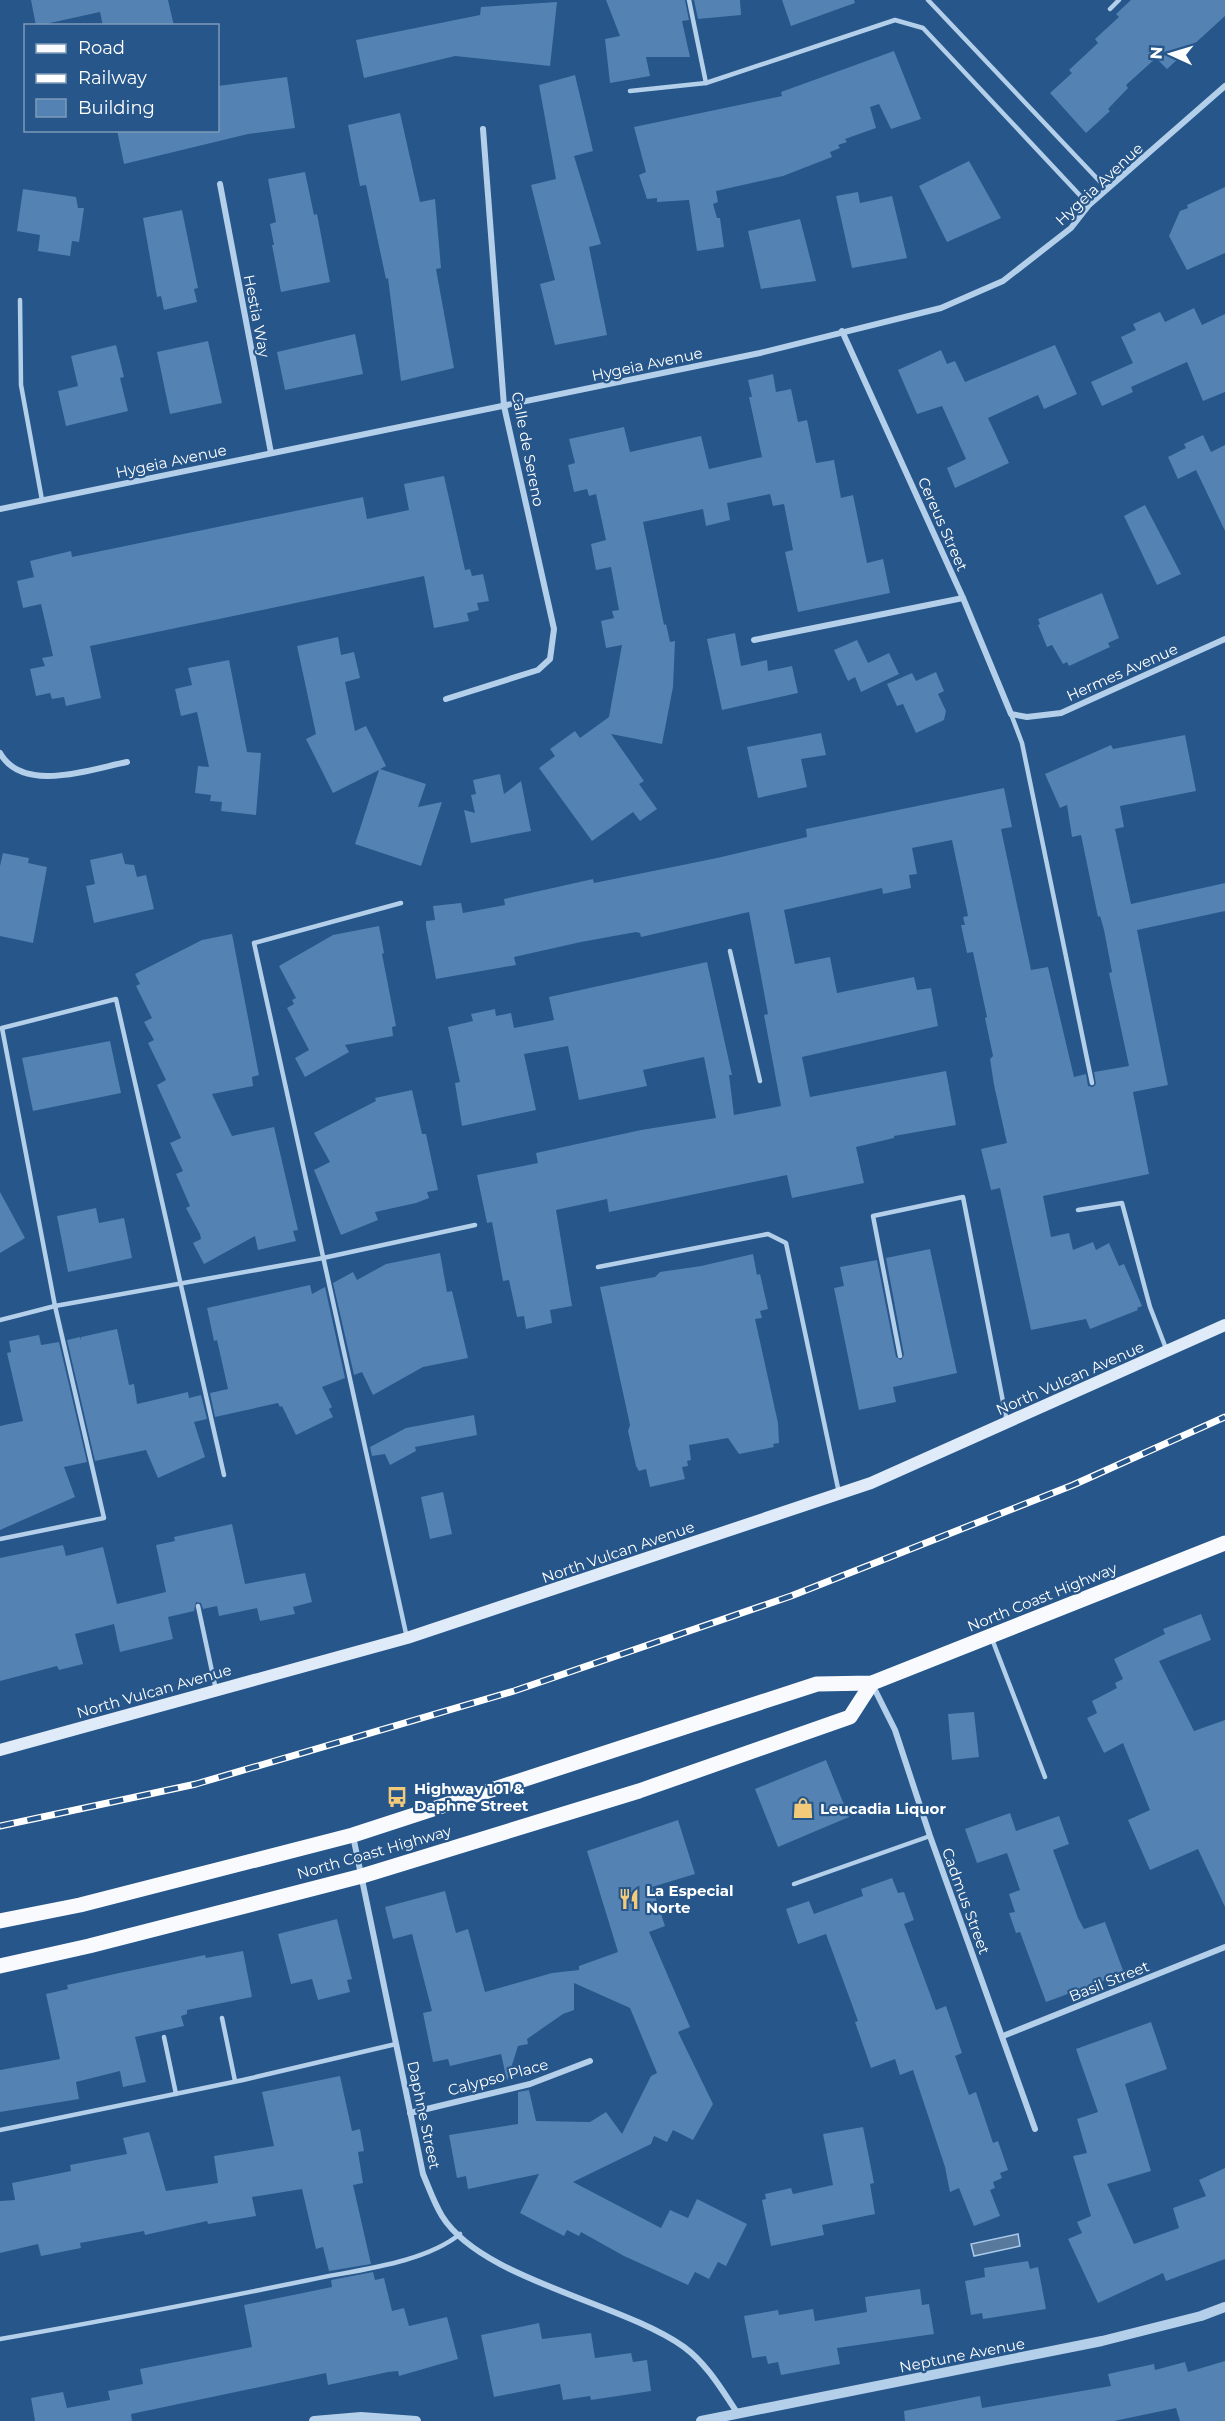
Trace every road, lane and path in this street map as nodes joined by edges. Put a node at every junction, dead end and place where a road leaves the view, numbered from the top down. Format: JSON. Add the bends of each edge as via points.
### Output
{"nodes":[{"id":1,"x":689,"y":0,"type":"edge"},
{"id":2,"x":928,"y":0,"type":"edge"},
{"id":3,"x":1119,"y":0,"type":"edge"},
{"id":4,"x":1110,"y":9,"type":"dead end"},
{"id":5,"x":706,"y":83,"type":"junction"},
{"id":6,"x":1225,"y":86,"type":"edge"},
{"id":7,"x":630,"y":91,"type":"dead end"},
{"id":8,"x":483,"y":129,"type":"dead end"},
{"id":9,"x":220,"y":184,"type":"dead end"},
{"id":10,"x":1107,"y":189,"type":"junction"},
{"id":11,"x":1089,"y":205,"type":"junction"},
{"id":12,"x":20,"y":300,"type":"dead end"},
{"id":13,"x":842,"y":331,"type":"junction"},
{"id":14,"x":504,"y":406,"type":"junction"},
{"id":15,"x":271,"y":453,"type":"junction"},
{"id":16,"x":42,"y":500,"type":"junction"},
{"id":17,"x":0,"y":509,"type":"edge"},
{"id":18,"x":963,"y":598,"type":"junction"},
{"id":19,"x":1225,"y":639,"type":"edge"},
{"id":20,"x":754,"y":640,"type":"dead end"},
{"id":21,"x":446,"y":699,"type":"dead end"},
{"id":22,"x":1011,"y":714,"type":"junction"},
{"id":23,"x":0,"y":753,"type":"edge"},
{"id":24,"x":127,"y":762,"type":"dead end"},
{"id":25,"x":401,"y":903,"type":"dead end"},
{"id":26,"x":730,"y":951,"type":"dead end"},
{"id":27,"x":760,"y":1081,"type":"dead end"},
{"id":28,"x":1092,"y":1083,"type":"dead end"},
{"id":29,"x":1078,"y":1210,"type":"dead end"},
{"id":30,"x":475,"y":1225,"type":"dead end"},
{"id":31,"x":323,"y":1258,"type":"junction"},
{"id":32,"x":598,"y":1267,"type":"dead end"},
{"id":33,"x":181,"y":1284,"type":"junction"},
{"id":34,"x":55,"y":1306,"type":"junction"},
{"id":35,"x":0,"y":1320,"type":"edge"},
{"id":36,"x":1225,"y":1325,"type":"edge"},
{"id":37,"x":1167,"y":1351,"type":"junction"},
{"id":38,"x":900,"y":1356,"type":"dead end"},
{"id":39,"x":1007,"y":1422,"type":"junction"},
{"id":40,"x":224,"y":1475,"type":"dead end"},
{"id":41,"x":839,"y":1493,"type":"junction"},
{"id":42,"x":0,"y":1539,"type":"edge"},
{"id":43,"x":1225,"y":1543,"type":"edge"},
{"id":44,"x":198,"y":1606,"type":"dead end"},
{"id":45,"x":991,"y":1636,"type":"junction"},
{"id":46,"x":407,"y":1638,"type":"junction"},
{"id":47,"x":872,"y":1683,"type":"junction"},
{"id":48,"x":216,"y":1690,"type":"junction"},
{"id":49,"x":0,"y":1750,"type":"edge"},
{"id":50,"x":1045,"y":1777,"type":"dead end"},
{"id":51,"x":353,"y":1835,"type":"junction"},
{"id":52,"x":930,"y":1836,"type":"junction"},
{"id":53,"x":362,"y":1876,"type":"junction"},
{"id":54,"x":794,"y":1884,"type":"dead end"},
{"id":55,"x":0,"y":1921,"type":"edge"},
{"id":56,"x":1225,"y":1947,"type":"edge"},
{"id":57,"x":0,"y":1966,"type":"edge"},
{"id":58,"x":222,"y":2018,"type":"dead end"},
{"id":59,"x":1003,"y":2036,"type":"junction"},
{"id":60,"x":164,"y":2037,"type":"dead end"},
{"id":61,"x":396,"y":2044,"type":"junction"},
{"id":62,"x":590,"y":2061,"type":"dead end"},
{"id":63,"x":235,"y":2081,"type":"junction"},
{"id":64,"x":176,"y":2094,"type":"junction"},
{"id":65,"x":410,"y":2112,"type":"junction"},
{"id":66,"x":1035,"y":2129,"type":"dead end"},
{"id":67,"x":0,"y":2130,"type":"edge"},
{"id":68,"x":460,"y":2234,"type":"junction"},
{"id":69,"x":1225,"y":2307,"type":"edge"},
{"id":70,"x":0,"y":2339,"type":"edge"},
{"id":71,"x":738,"y":2414,"type":"junction"},
{"id":72,"x":314,"y":2421,"type":"edge"},
{"id":73,"x":416,"y":2421,"type":"edge"},
{"id":74,"x":701,"y":2421,"type":"edge"}],
"edges":[{"from":1,"to":5,"type":"lane"},
{"from":2,"to":10,"type":"lane"},
{"from":3,"to":4,"type":"lane"},
{"from":5,"to":7,"type":"lane"},
{"from":5,"to":11,"type":"lane","via":[[895,20],[923,28]]},
{"from":6,"to":10,"type":"street","name":"Hygeia Avenue"},
{"from":8,"to":14,"type":"street","name":"Calle de Sereno"},
{"from":9,"to":15,"type":"street","name":"Hestia Way"},
{"from":10,"to":11,"type":"street","name":"Hygeia Avenue"},
{"from":11,"to":13,"type":"street","name":"Hygeia Avenue","via":[[1071,228],[1003,281],[941,308]]},
{"from":12,"to":16,"type":"lane","via":[[21,385]]},
{"from":13,"to":14,"type":"street","name":"Hygeia Avenue","via":[[760,353]]},
{"from":13,"to":18,"type":"street","name":"Cereus Street"},
{"from":14,"to":15,"type":"street","name":"Hygeia Avenue"},
{"from":14,"to":21,"type":"street","name":"Calle de Sereno","via":[[554,629],[550,659],[537,669]]},
{"from":15,"to":16,"type":"street","name":"Hygeia Avenue"},
{"from":16,"to":17,"type":"street","name":"Hygeia Avenue"},
{"from":18,"to":20,"type":"street"},
{"from":18,"to":22,"type":"street","name":"Cereus Street"},
{"from":19,"to":22,"type":"street","name":"Hermes Avenue","via":[[1061,714]]},
{"from":22,"to":28,"type":"lane","via":[[1022,743]]},
{"from":23,"to":24,"type":"street","via":[[18,771],[41,778]]},
{"from":25,"to":31,"type":"lane","via":[[254,943]]},
{"from":26,"to":27,"type":"lane"},
{"from":29,"to":37,"type":"lane","via":[[1122,1203],[1150,1307]]},
{"from":30,"to":31,"type":"lane"},
{"from":31,"to":33,"type":"lane"},
{"from":31,"to":46,"type":"lane"},
{"from":32,"to":41,"type":"lane","via":[[768,1234],[786,1243]]},
{"from":33,"to":34,"type":"lane"},
{"from":33,"to":34,"type":"lane","via":[[116,999],[2,1028]]},
{"from":33,"to":40,"type":"lane"},
{"from":34,"to":35,"type":"lane"},
{"from":34,"to":42,"type":"lane","via":[[104,1518]]},
{"from":36,"to":37,"type":"main road","name":"North Vulcan Avenue"},
{"from":37,"to":39,"type":"main road","name":"North Vulcan Avenue"},
{"from":38,"to":39,"type":"lane","via":[[873,1216],[963,1197]]},
{"from":39,"to":41,"type":"main road","name":"North Vulcan Avenue","via":[[872,1483]]},
{"from":41,"to":46,"type":"main road","name":"North Vulcan Avenue"},
{"from":43,"to":45,"type":"main road","name":"North Coast Highway"},
{"from":44,"to":48,"type":"lane"},
{"from":45,"to":47,"type":"main road","name":"North Coast Highway"},
{"from":45,"to":50,"type":"lane"},
{"from":46,"to":48,"type":"main road","name":"North Vulcan Avenue"},
{"from":47,"to":51,"type":"main road","name":"North Coast Highway","via":[[817,1684]]},
{"from":47,"to":52,"type":"street","name":"Cadmus Street","via":[[895,1730]]},
{"from":47,"to":53,"type":"main road","name":"North Coast Highway","via":[[850,1717],[639,1791]]},
{"from":48,"to":49,"type":"main road","name":"North Vulcan Avenue"},
{"from":51,"to":53,"type":"street","name":"Daphne Street"},
{"from":51,"to":55,"type":"main road","name":"North Coast Highway","via":[[80,1905]]},
{"from":52,"to":54,"type":"lane"},
{"from":52,"to":59,"type":"street","name":"Cadmus Street"},
{"from":53,"to":57,"type":"main road","name":"North Coast Highway"},
{"from":53,"to":61,"type":"street","name":"Daphne Street"},
{"from":56,"to":59,"type":"street","name":"Basil Street"},
{"from":58,"to":63,"type":"lane"},
{"from":59,"to":66,"type":"street","name":"Cadmus Street"},
{"from":60,"to":64,"type":"lane"},
{"from":61,"to":63,"type":"lane"},
{"from":61,"to":65,"type":"street","name":"Daphne Street"},
{"from":62,"to":65,"type":"street","name":"Calypso Place","via":[[531,2084]]},
{"from":63,"to":64,"type":"lane"},
{"from":64,"to":67,"type":"lane"},
{"from":65,"to":68,"type":"street","name":"Daphne Street","via":[[423,2174],[442,2217]]},
{"from":68,"to":70,"type":"lane","via":[[446,2246],[386,2263]]},
{"from":68,"to":71,"type":"street","name":"Daphne Street","via":[[471,2246],[514,2270],[652,2327],[685,2348],[714,2377]]},
{"from":69,"to":71,"type":"street","name":"Neptune Avenue","via":[[1090,2344]]},
{"from":71,"to":74,"type":"street","name":"Neptune Avenue"},
{"from":72,"to":73,"type":"street","via":[[361,2417]]}]}
